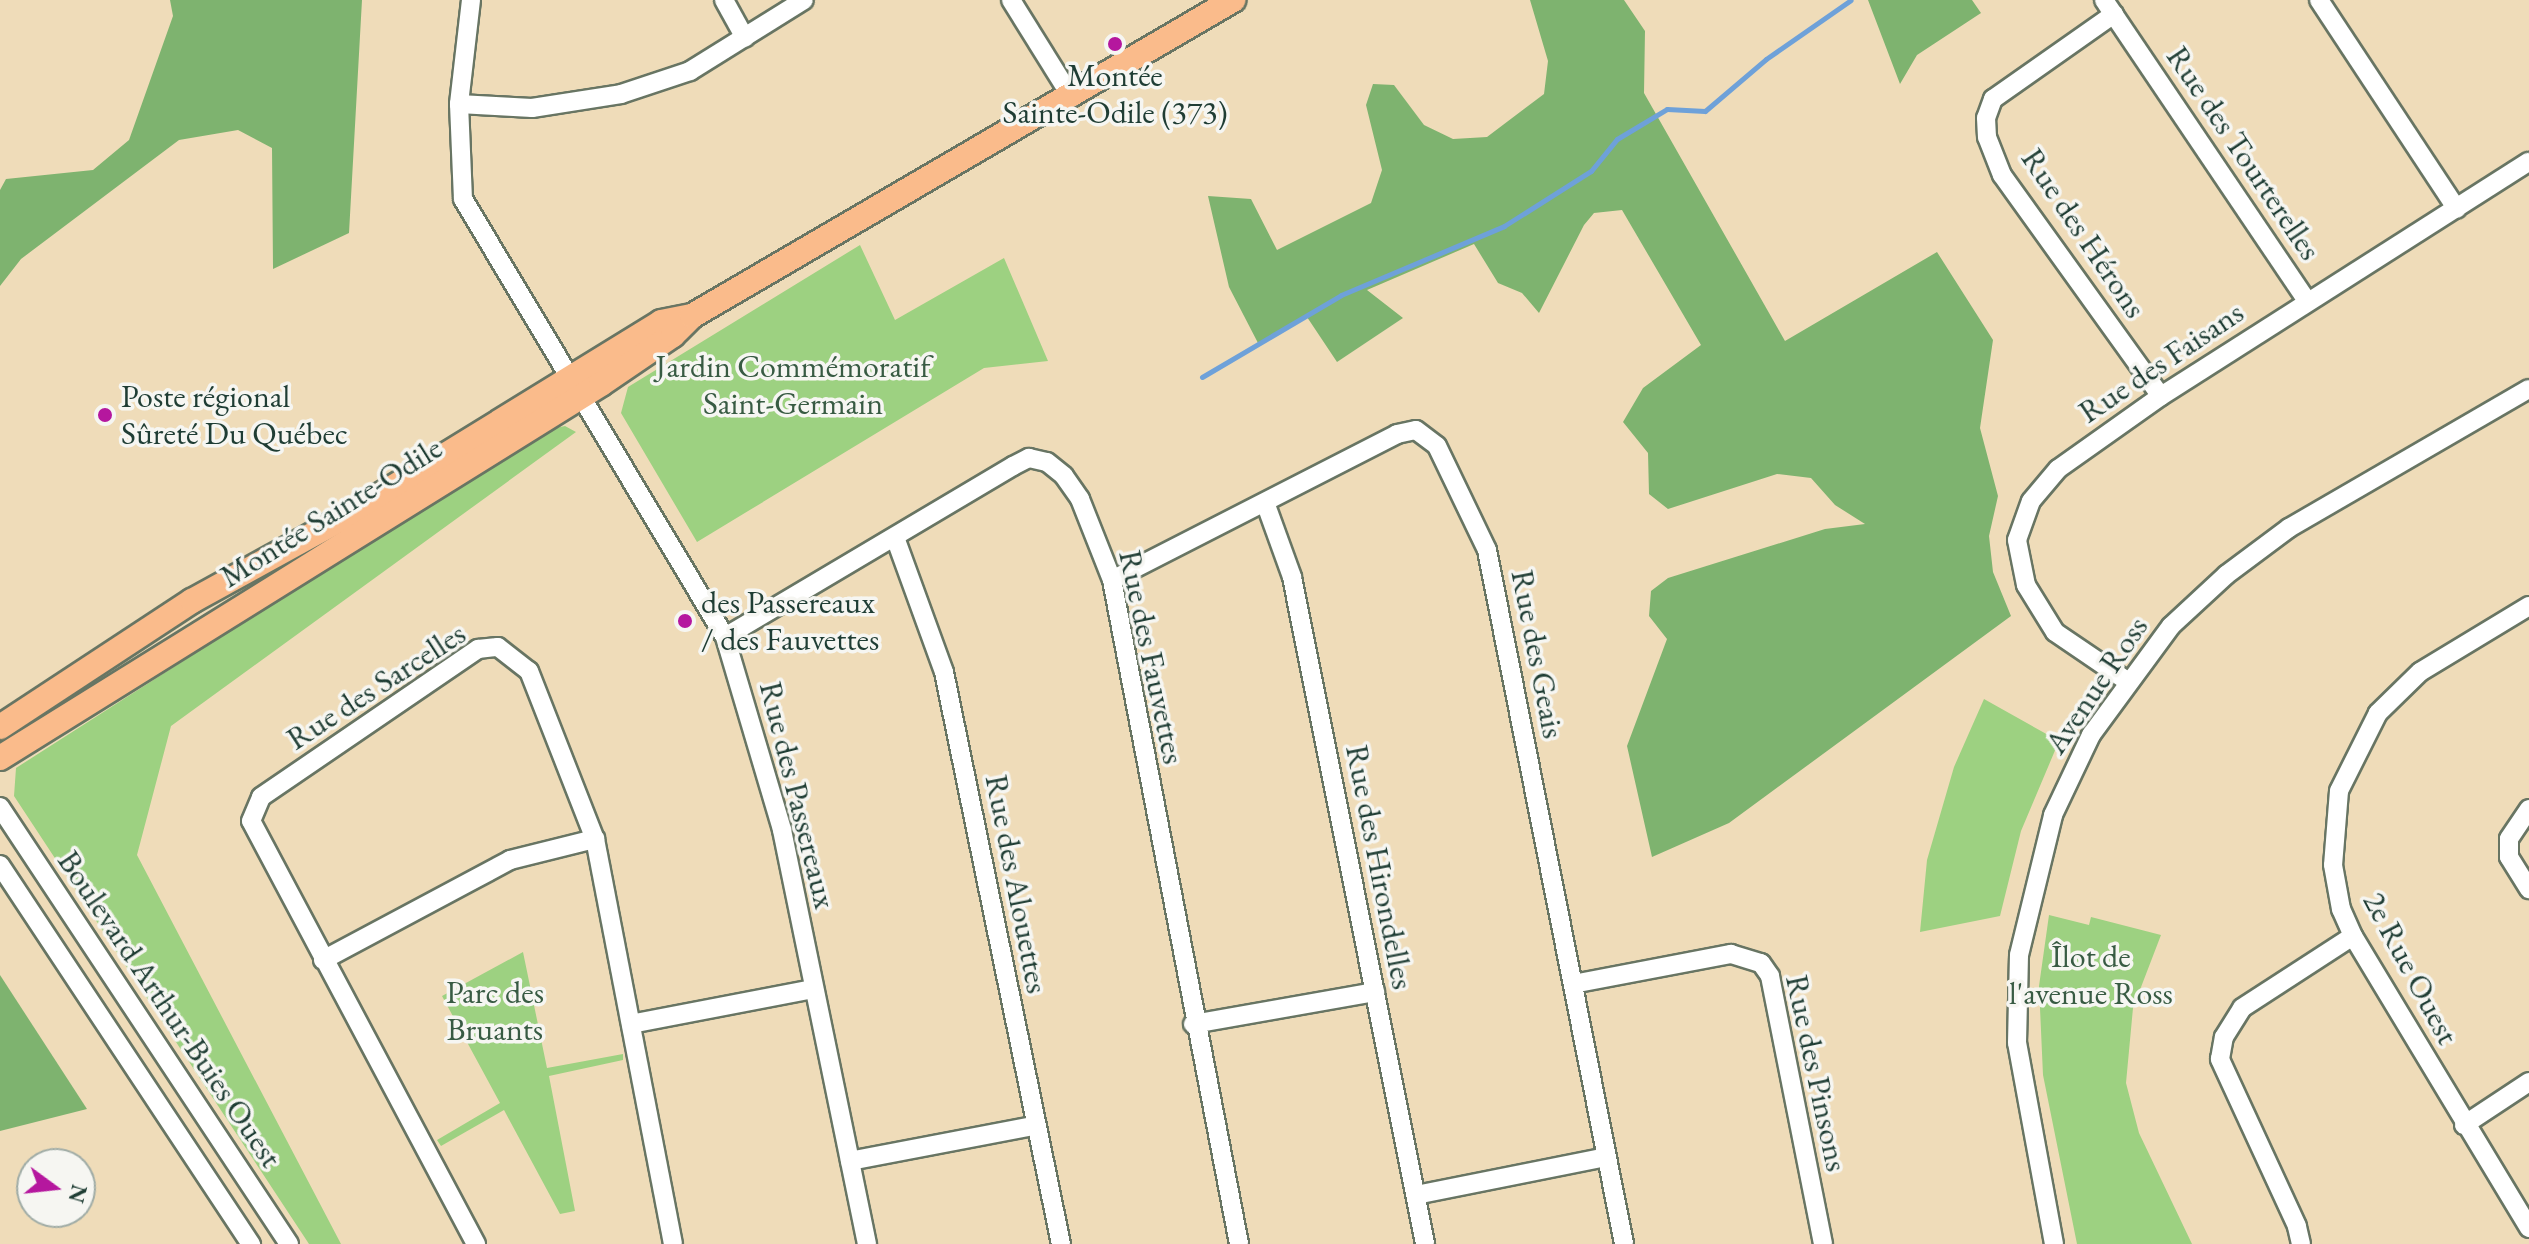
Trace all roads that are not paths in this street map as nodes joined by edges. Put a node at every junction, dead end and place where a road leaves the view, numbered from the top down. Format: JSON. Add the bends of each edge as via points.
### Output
{"nodes":[{"id":1,"x":471,"y":0,"type":"edge"},
{"id":2,"x":724,"y":0,"type":"edge"},
{"id":3,"x":804,"y":0,"type":"edge"},
{"id":4,"x":1011,"y":0,"type":"edge"},
{"id":5,"x":1233,"y":0,"type":"edge"},
{"id":6,"x":2319,"y":0,"type":"edge"},
{"id":7,"x":2109,"y":7,"type":"edge"},
{"id":8,"x":745,"y":38,"type":"junction"},
{"id":9,"x":1072,"y":98,"type":"junction"},
{"id":10,"x":459,"y":104,"type":"junction"},
{"id":11,"x":2529,"y":162,"type":"edge"},
{"id":12,"x":2457,"y":209,"type":"junction"},
{"id":13,"x":2306,"y":300,"type":"junction"},
{"id":14,"x":577,"y":386,"type":"junction"},
{"id":15,"x":2529,"y":389,"type":"edge"},
{"id":16,"x":2161,"y":396,"type":"junction"},
{"id":17,"x":1266,"y":505,"type":"junction"},
{"id":18,"x":896,"y":540,"type":"junction"},
{"id":19,"x":1112,"y":580,"type":"junction"},
{"id":20,"x":2529,"y":606,"type":"edge"},
{"id":21,"x":725,"y":637,"type":"junction"},
{"id":22,"x":2127,"y":681,"type":"junction"},
{"id":23,"x":0,"y":727,"type":"edge"},
{"id":24,"x":0,"y":758,"type":"edge"},
{"id":25,"x":0,"y":807,"type":"edge"},
{"id":26,"x":2529,"y":809,"type":"edge"},
{"id":27,"x":595,"y":839,"type":"junction"},
{"id":28,"x":0,"y":865,"type":"edge"},
{"id":29,"x":2529,"y":889,"type":"edge"},
{"id":30,"x":2353,"y":936,"type":"junction"},
{"id":31,"x":323,"y":960,"type":"junction"},
{"id":32,"x":1573,"y":984,"type":"junction"},
{"id":33,"x":813,"y":989,"type":"junction"},
{"id":34,"x":1375,"y":992,"type":"junction"},
{"id":35,"x":631,"y":1024,"type":"junction"},
{"id":36,"x":1193,"y":1024,"type":"junction"},
{"id":37,"x":2529,"y":1082,"type":"edge"},
{"id":38,"x":2464,"y":1125,"type":"junction"},
{"id":39,"x":1033,"y":1126,"type":"junction"},
{"id":40,"x":1606,"y":1157,"type":"junction"},
{"id":41,"x":850,"y":1161,"type":"junction"},
{"id":42,"x":1416,"y":1195,"type":"junction"},
{"id":43,"x":2529,"y":1228,"type":"edge"},
{"id":44,"x":251,"y":1244,"type":"edge"},
{"id":45,"x":289,"y":1244,"type":"edge"},
{"id":46,"x":476,"y":1244,"type":"edge"},
{"id":47,"x":673,"y":1244,"type":"edge"},
{"id":48,"x":867,"y":1244,"type":"edge"},
{"id":49,"x":1061,"y":1244,"type":"edge"},
{"id":50,"x":1239,"y":1244,"type":"edge"},
{"id":51,"x":1425,"y":1244,"type":"edge"},
{"id":52,"x":1624,"y":1244,"type":"edge"},
{"id":53,"x":1823,"y":1244,"type":"edge"},
{"id":54,"x":2054,"y":1244,"type":"edge"},
{"id":55,"x":2301,"y":1244,"type":"edge"}],
"edges":[{"from":1,"to":10,"type":"street","name":"Rue des Passereaux"},
{"from":2,"to":8,"type":"street"},
{"from":3,"to":8,"type":"street"},
{"from":4,"to":9,"type":"street"},
{"from":5,"to":9,"type":"main road","name":"Montée Sainte-Odile"},
{"from":6,"to":12,"type":"street"},
{"from":7,"to":13,"type":"street","name":"Rue des Tourterelles"},
{"from":7,"to":16,"type":"street","name":"Rue des Hérons","via":[[1993,99],[1987,137],[2002,175]]},
{"from":8,"to":10,"type":"street","via":[[690,71],[621,94],[532,108]]},
{"from":9,"to":14,"type":"main road","name":"Montée Sainte-Odile","via":[[692,316],[661,322]]},
{"from":10,"to":14,"type":"street","name":"Rue des Passereaux","via":[[463,199]]},
{"from":11,"to":12,"type":"street","name":"Rue des Faisans"},
{"from":12,"to":13,"type":"street","name":"Rue des Faisans"},
{"from":13,"to":16,"type":"street","name":"Rue des Faisans"},
{"from":14,"to":21,"type":"street","name":"Rue des Passereaux"},
{"from":14,"to":23,"type":"main road","name":"Montée Sainte-Odile","via":[[192,601]]},
{"from":14,"to":24,"type":"main road","name":"Montée Sainte-Odile"},
{"from":15,"to":22,"type":"street","name":"Avenue Ross","via":[[2289,528],[2226,575],[2171,626]]},
{"from":16,"to":22,"type":"street","name":"Rue des Faisans","via":[[2058,469],[2031,501],[2017,540],[2026,585],[2055,632]]},
{"from":17,"to":19,"type":"street","name":"Rue des Geais"},
{"from":17,"to":32,"type":"street","name":"Rue des Geais","via":[[1397,434],[1416,430],[1437,446],[1487,550]]},
{"from":17,"to":34,"type":"street","name":"Rue des Hirondelles","via":[[1292,577]]},
{"from":18,"to":19,"type":"street","name":"Rue des Fauvettes","via":[[1029,458],[1047,462],[1080,499]]},
{"from":18,"to":21,"type":"street","name":"Rue des Fauvettes"},
{"from":18,"to":39,"type":"street","name":"Rue des Alouettes","via":[[944,672]]},
{"from":19,"to":36,"type":"street","name":"Rue des Fauvettes"},
{"from":20,"to":30,"type":"street","name":"2e Rue Ouest","via":[[2420,672],[2378,713],[2355,755],[2339,791],[2333,865],[2341,909]]},
{"from":21,"to":33,"type":"street","name":"Rue des Passereaux","via":[[782,830]]},
{"from":22,"to":54,"type":"street","name":"Avenue Ross","via":[[2091,735],[2053,815],[2023,927],[2017,1043]]},
{"from":25,"to":45,"type":"street","name":"Boulevard Arthur-Buies Ouest"},
{"from":26,"to":29,"type":"street","via":[[2509,839],[2509,857]]},
{"from":27,"to":31,"type":"street","via":[[510,860]]},
{"from":27,"to":31,"type":"street","name":"Rue des Sarcelles","via":[[529,671],[514,654],[498,647],[478,649],[261,797],[254,809],[251,821]]},
{"from":27,"to":35,"type":"street","name":"Rue des Sarcelles"},
{"from":28,"to":44,"type":"street","name":"Boulevard Arthur-Buies Ouest"},
{"from":30,"to":38,"type":"street","name":"2e Rue Ouest"},
{"from":30,"to":55,"type":"street","via":[[2242,1008],[2224,1037],[2220,1059]]},
{"from":31,"to":46,"type":"street","name":"Rue des Sarcelles"},
{"from":32,"to":40,"type":"street","name":"Rue des Geais"},
{"from":32,"to":53,"type":"street","name":"Rue des Pinsons","via":[[1731,954],[1761,963],[1770,976]]},
{"from":33,"to":35,"type":"street"},
{"from":33,"to":41,"type":"street","name":"Rue des Passereaux"},
{"from":34,"to":36,"type":"street"},
{"from":34,"to":42,"type":"street","name":"Rue des Hirondelles"},
{"from":35,"to":47,"type":"street","name":"Rue des Sarcelles"},
{"from":36,"to":50,"type":"street","name":"Rue des Fauvettes"},
{"from":37,"to":38,"type":"street"},
{"from":38,"to":43,"type":"street","name":"2e Rue Ouest"},
{"from":39,"to":41,"type":"street"},
{"from":39,"to":49,"type":"street","name":"Rue des Alouettes"},
{"from":40,"to":42,"type":"street"},
{"from":40,"to":52,"type":"street","name":"Rue des Geais"},
{"from":41,"to":48,"type":"street","name":"Rue des Passereaux"},
{"from":42,"to":51,"type":"street","name":"Rue des Hirondelles"}]}
